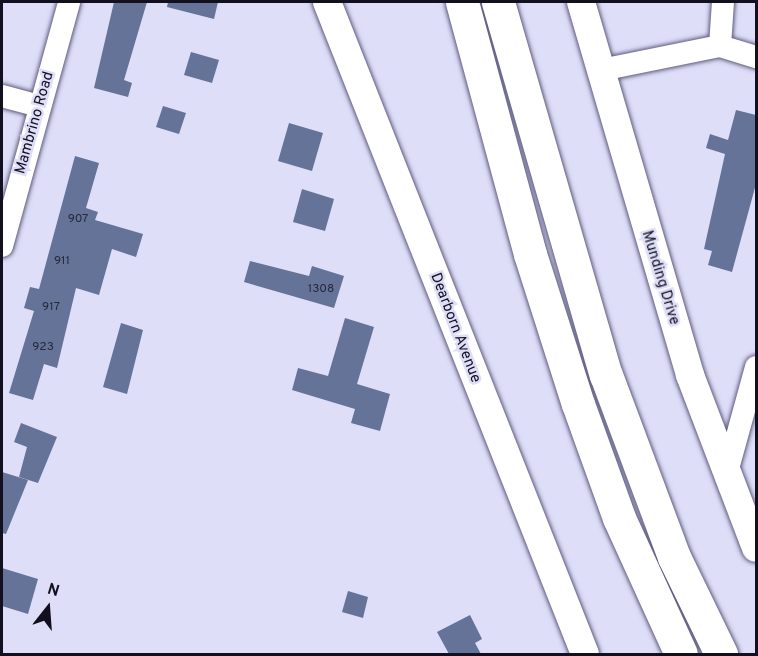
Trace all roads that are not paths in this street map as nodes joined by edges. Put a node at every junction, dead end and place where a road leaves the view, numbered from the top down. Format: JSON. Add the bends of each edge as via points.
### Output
{"nodes":[{"id":1,"x":69,"y":2,"type":"edge"},
{"id":2,"x":327,"y":2,"type":"edge"},
{"id":3,"x":462,"y":2,"type":"edge"},
{"id":4,"x":498,"y":2,"type":"edge"},
{"id":5,"x":581,"y":2,"type":"edge"},
{"id":6,"x":723,"y":2,"type":"edge"},
{"id":7,"x":720,"y":46,"type":"junction"},
{"id":8,"x":756,"y":57,"type":"edge"},
{"id":9,"x":601,"y":70,"type":"junction"},
{"id":10,"x":2,"y":96,"type":"edge"},
{"id":11,"x":40,"y":106,"type":"junction"},
{"id":12,"x":2,"y":246,"type":"edge"},
{"id":13,"x":756,"y":367,"type":"edge"},
{"id":14,"x":726,"y":476,"type":"junction"},
{"id":15,"x":756,"y":548,"type":"edge"},
{"id":16,"x":585,"y":654,"type":"edge"},
{"id":17,"x":681,"y":654,"type":"edge"},
{"id":18,"x":721,"y":654,"type":"edge"}],
"edges":[{"from":1,"to":11,"type":"street","name":"Mambrino Road"},
{"from":2,"to":16,"type":"main road","name":"Dearborn Avenue"},
{"from":3,"to":17,"type":"highway","via":[[530,254],[579,404],[620,518]]},
{"from":4,"to":18,"type":"highway","via":[[606,375],[674,557]]},
{"from":5,"to":9,"type":"main road","name":"Munding Drive"},
{"from":6,"to":7,"type":"street"},
{"from":7,"to":8,"type":"street"},
{"from":7,"to":9,"type":"street"},
{"from":9,"to":14,"type":"main road","name":"Munding Drive","via":[[653,258]]},
{"from":10,"to":11,"type":"street"},
{"from":11,"to":12,"type":"street","name":"Mambrino Road"},
{"from":13,"to":14,"type":"street"},
{"from":14,"to":15,"type":"main road","name":"Munding Drive"}]}
